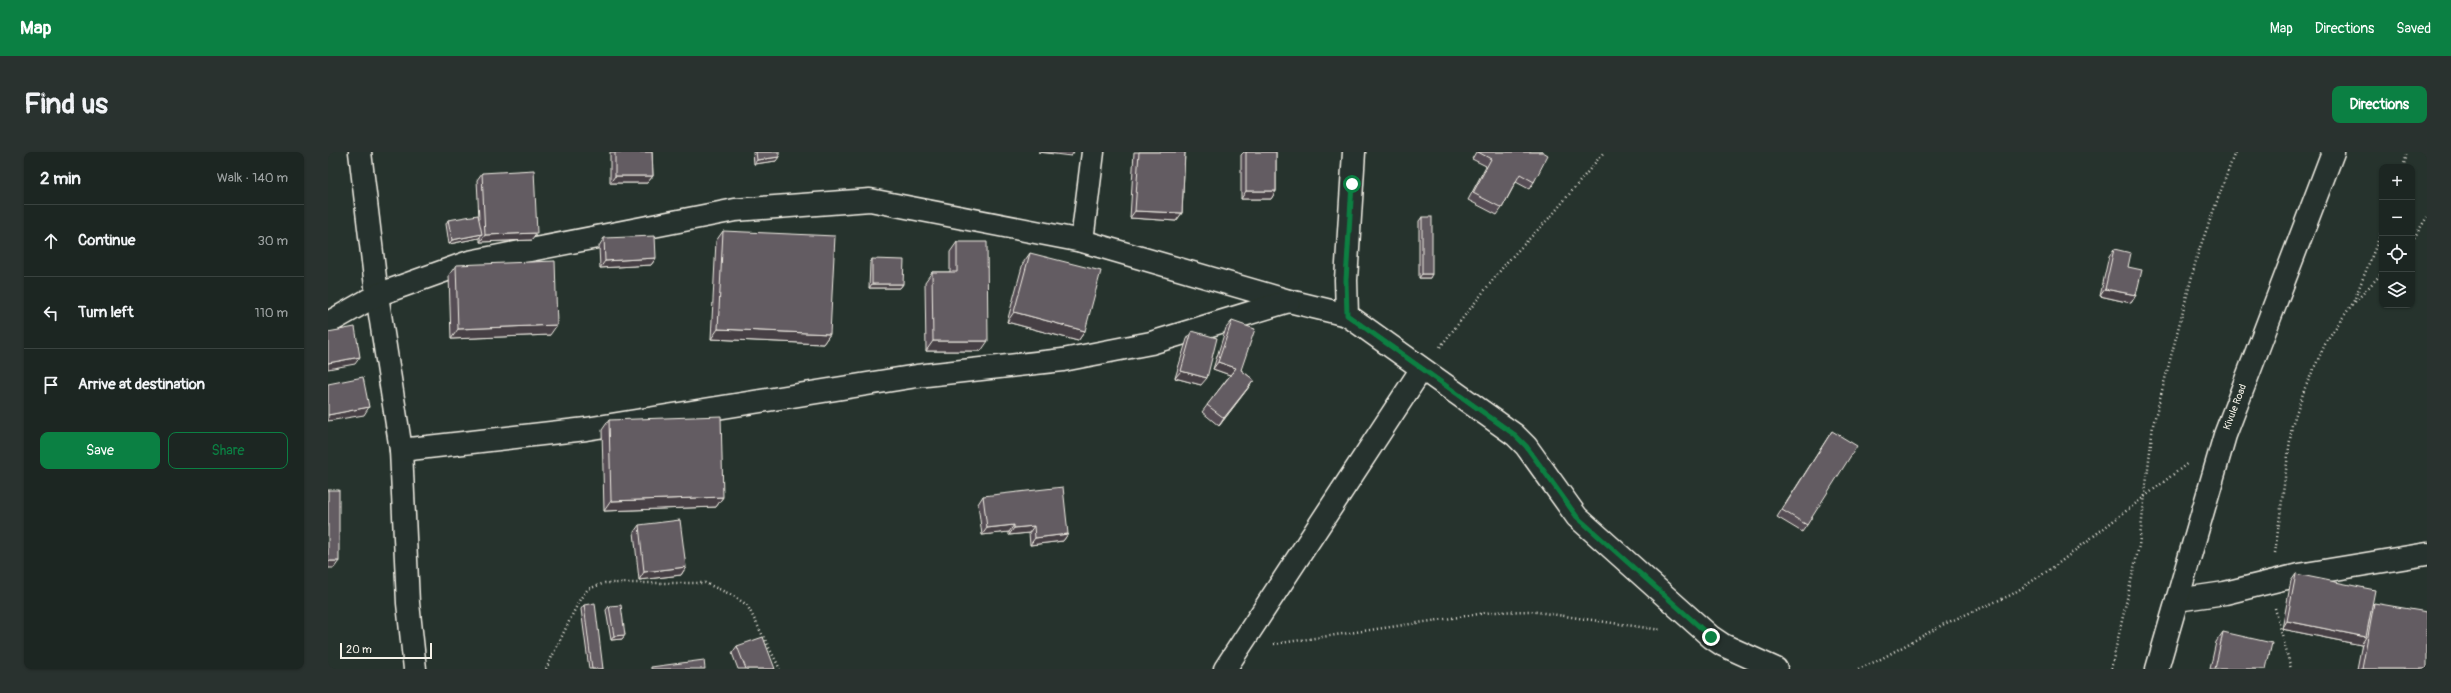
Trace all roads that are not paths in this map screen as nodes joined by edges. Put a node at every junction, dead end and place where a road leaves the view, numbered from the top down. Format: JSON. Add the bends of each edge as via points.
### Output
{"nodes":[{"id":1,"x":360,"y":152,"type":"edge"},
{"id":2,"x":1093,"y":152,"type":"edge"},
{"id":3,"x":1354,"y":152,"type":"edge"},
{"id":4,"x":2333,"y":152,"type":"edge"},
{"id":5,"x":1082,"y":241,"type":"junction"},
{"id":6,"x":377,"y":295,"type":"junction"},
{"id":7,"x":1289,"y":301,"type":"junction"},
{"id":8,"x":1347,"y":315,"type":"junction"},
{"id":9,"x":328,"y":323,"type":"edge"},
{"id":10,"x":1422,"y":370,"type":"junction"},
{"id":11,"x":401,"y":450,"type":"junction"},
{"id":12,"x":2427,"y":554,"type":"edge"},
{"id":13,"x":2177,"y":600,"type":"junction"},
{"id":14,"x":415,"y":669,"type":"edge"},
{"id":15,"x":1225,"y":669,"type":"edge"},
{"id":16,"x":1776,"y":669,"type":"edge"},
{"id":17,"x":2157,"y":669,"type":"edge"}],
"edges":[{"from":1,"to":6,"type":"street"},
{"from":2,"to":5,"type":"street"},
{"from":3,"to":8,"type":"street","via":[[1346,280]]},
{"from":4,"to":13,"type":"street","name":"Kivule Road","via":[[2224,435]]},
{"from":5,"to":6,"type":"street","via":[[870,200],[802,203],[735,210],[469,262]]},
{"from":5,"to":7,"type":"street"},
{"from":6,"to":9,"type":"street"},
{"from":6,"to":11,"type":"street"},
{"from":7,"to":8,"type":"street"},
{"from":7,"to":11,"type":"street","via":[[1151,343],[1063,360],[916,376],[586,429]]},
{"from":8,"to":10,"type":"street"},
{"from":10,"to":15,"type":"street"},
{"from":10,"to":16,"type":"street","via":[[1515,435],[1526,446],[1577,517],[1711,637]]},
{"from":11,"to":14,"type":"street","via":[[408,603]]},
{"from":12,"to":13,"type":"street"},
{"from":13,"to":17,"type":"street","name":"Kivule Road"}]}
